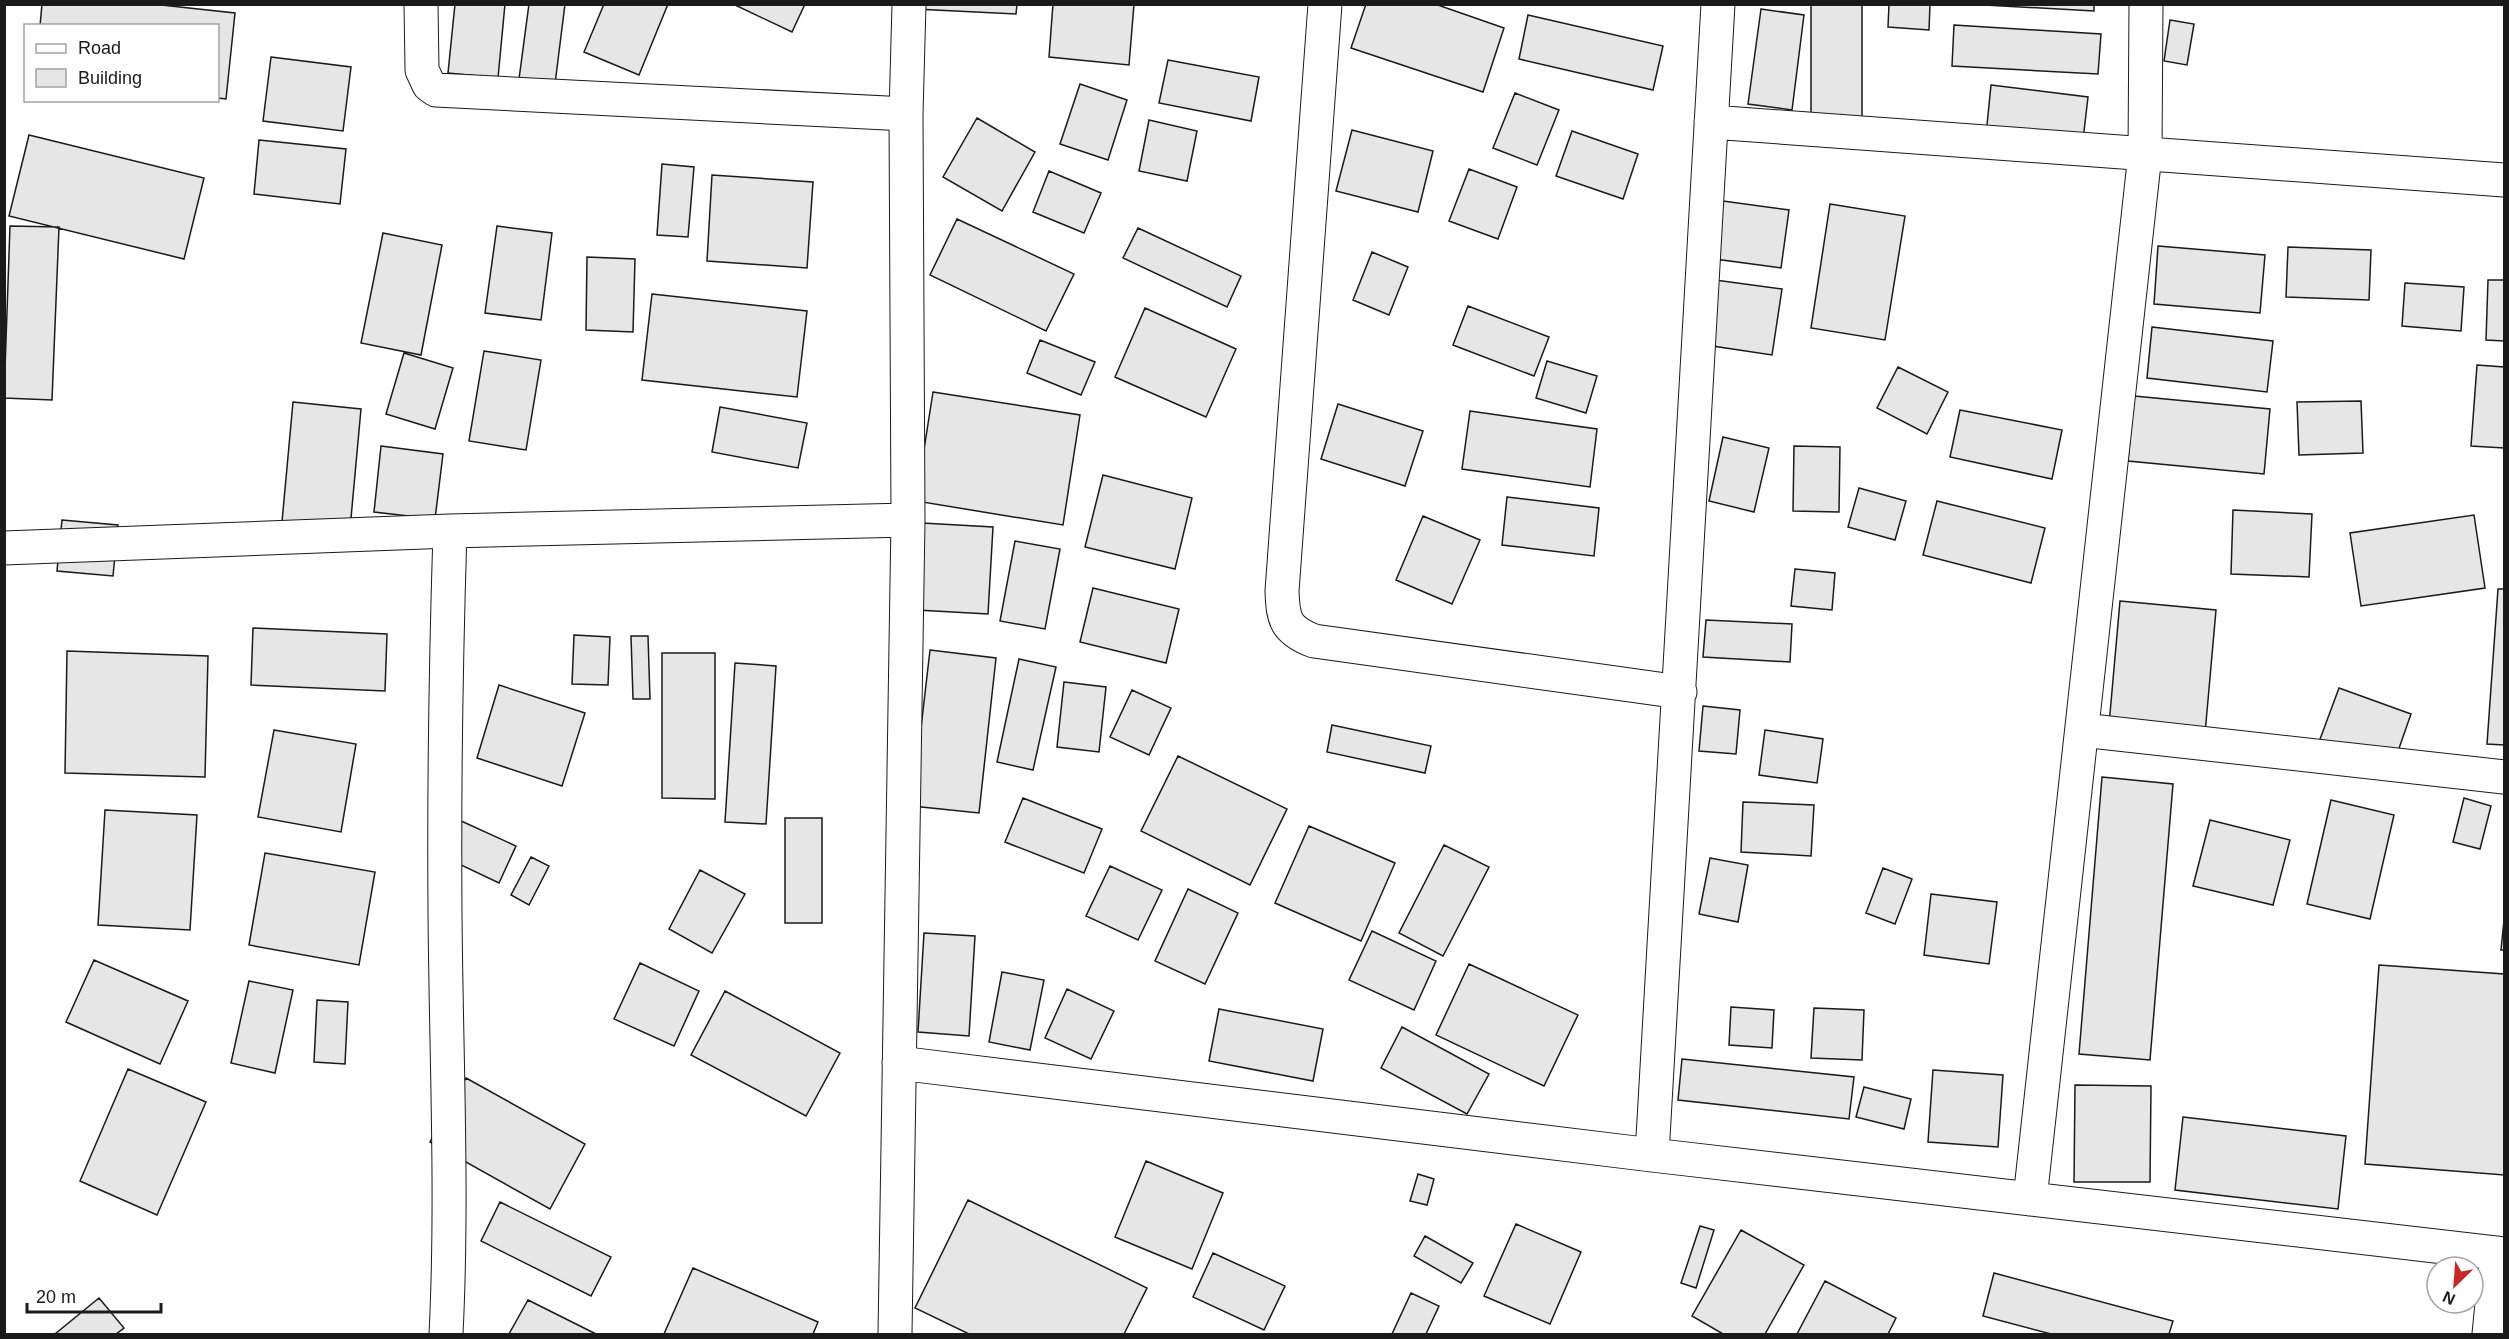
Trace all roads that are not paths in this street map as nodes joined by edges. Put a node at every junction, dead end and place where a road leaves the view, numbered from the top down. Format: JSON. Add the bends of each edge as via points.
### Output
{"nodes":[{"id":1,"x":421,"y":4,"type":"edge"},
{"id":2,"x":909,"y":4,"type":"edge"},
{"id":3,"x":1325,"y":4,"type":"edge"},
{"id":4,"x":1718,"y":4,"type":"edge"},
{"id":5,"x":2146,"y":4,"type":"edge"},
{"id":6,"x":906,"y":114,"type":"junction"},
{"id":7,"x":1711,"y":122,"type":"junction"},
{"id":8,"x":2145,"y":154,"type":"junction"},
{"id":9,"x":2505,"y":180,"type":"edge"},
{"id":10,"x":908,"y":520,"type":"junction"},
{"id":11,"x":450,"y":531,"type":"junction"},
{"id":12,"x":4,"y":548,"type":"edge"},
{"id":13,"x":1680,"y":692,"type":"junction"},
{"id":14,"x":2082,"y":730,"type":"junction"},
{"id":15,"x":2505,"y":777,"type":"edge"},
{"id":16,"x":899,"y":1063,"type":"junction"},
{"id":17,"x":1652,"y":1155,"type":"junction"},
{"id":18,"x":2030,"y":1199,"type":"junction"},
{"id":19,"x":2501,"y":1253,"type":"edge"},
{"id":20,"x":446,"y":1335,"type":"edge"},
{"id":21,"x":894,"y":1335,"type":"edge"},
{"id":22,"x":2489,"y":1335,"type":"edge"}],
"edges":[{"from":1,"to":6,"type":"street","via":[[422,70],[436,90]]},
{"from":2,"to":6,"type":"street"},
{"from":3,"to":13,"type":"street","via":[[1282,591],[1282,611],[1289,627],[1314,641]]},
{"from":4,"to":7,"type":"street"},
{"from":5,"to":8,"type":"street"},
{"from":6,"to":10,"type":"street"},
{"from":7,"to":8,"type":"street"},
{"from":7,"to":13,"type":"street"},
{"from":8,"to":9,"type":"street"},
{"from":8,"to":14,"type":"street"},
{"from":10,"to":11,"type":"street"},
{"from":10,"to":16,"type":"street"},
{"from":11,"to":12,"type":"street"},
{"from":11,"to":20,"type":"street","via":[[445,912],[451,1242]]},
{"from":13,"to":17,"type":"street"},
{"from":14,"to":15,"type":"street"},
{"from":14,"to":18,"type":"street"},
{"from":16,"to":17,"type":"street"},
{"from":16,"to":21,"type":"street"},
{"from":17,"to":18,"type":"street"},
{"from":18,"to":19,"type":"street"},
{"from":19,"to":22,"type":"street"}]}
